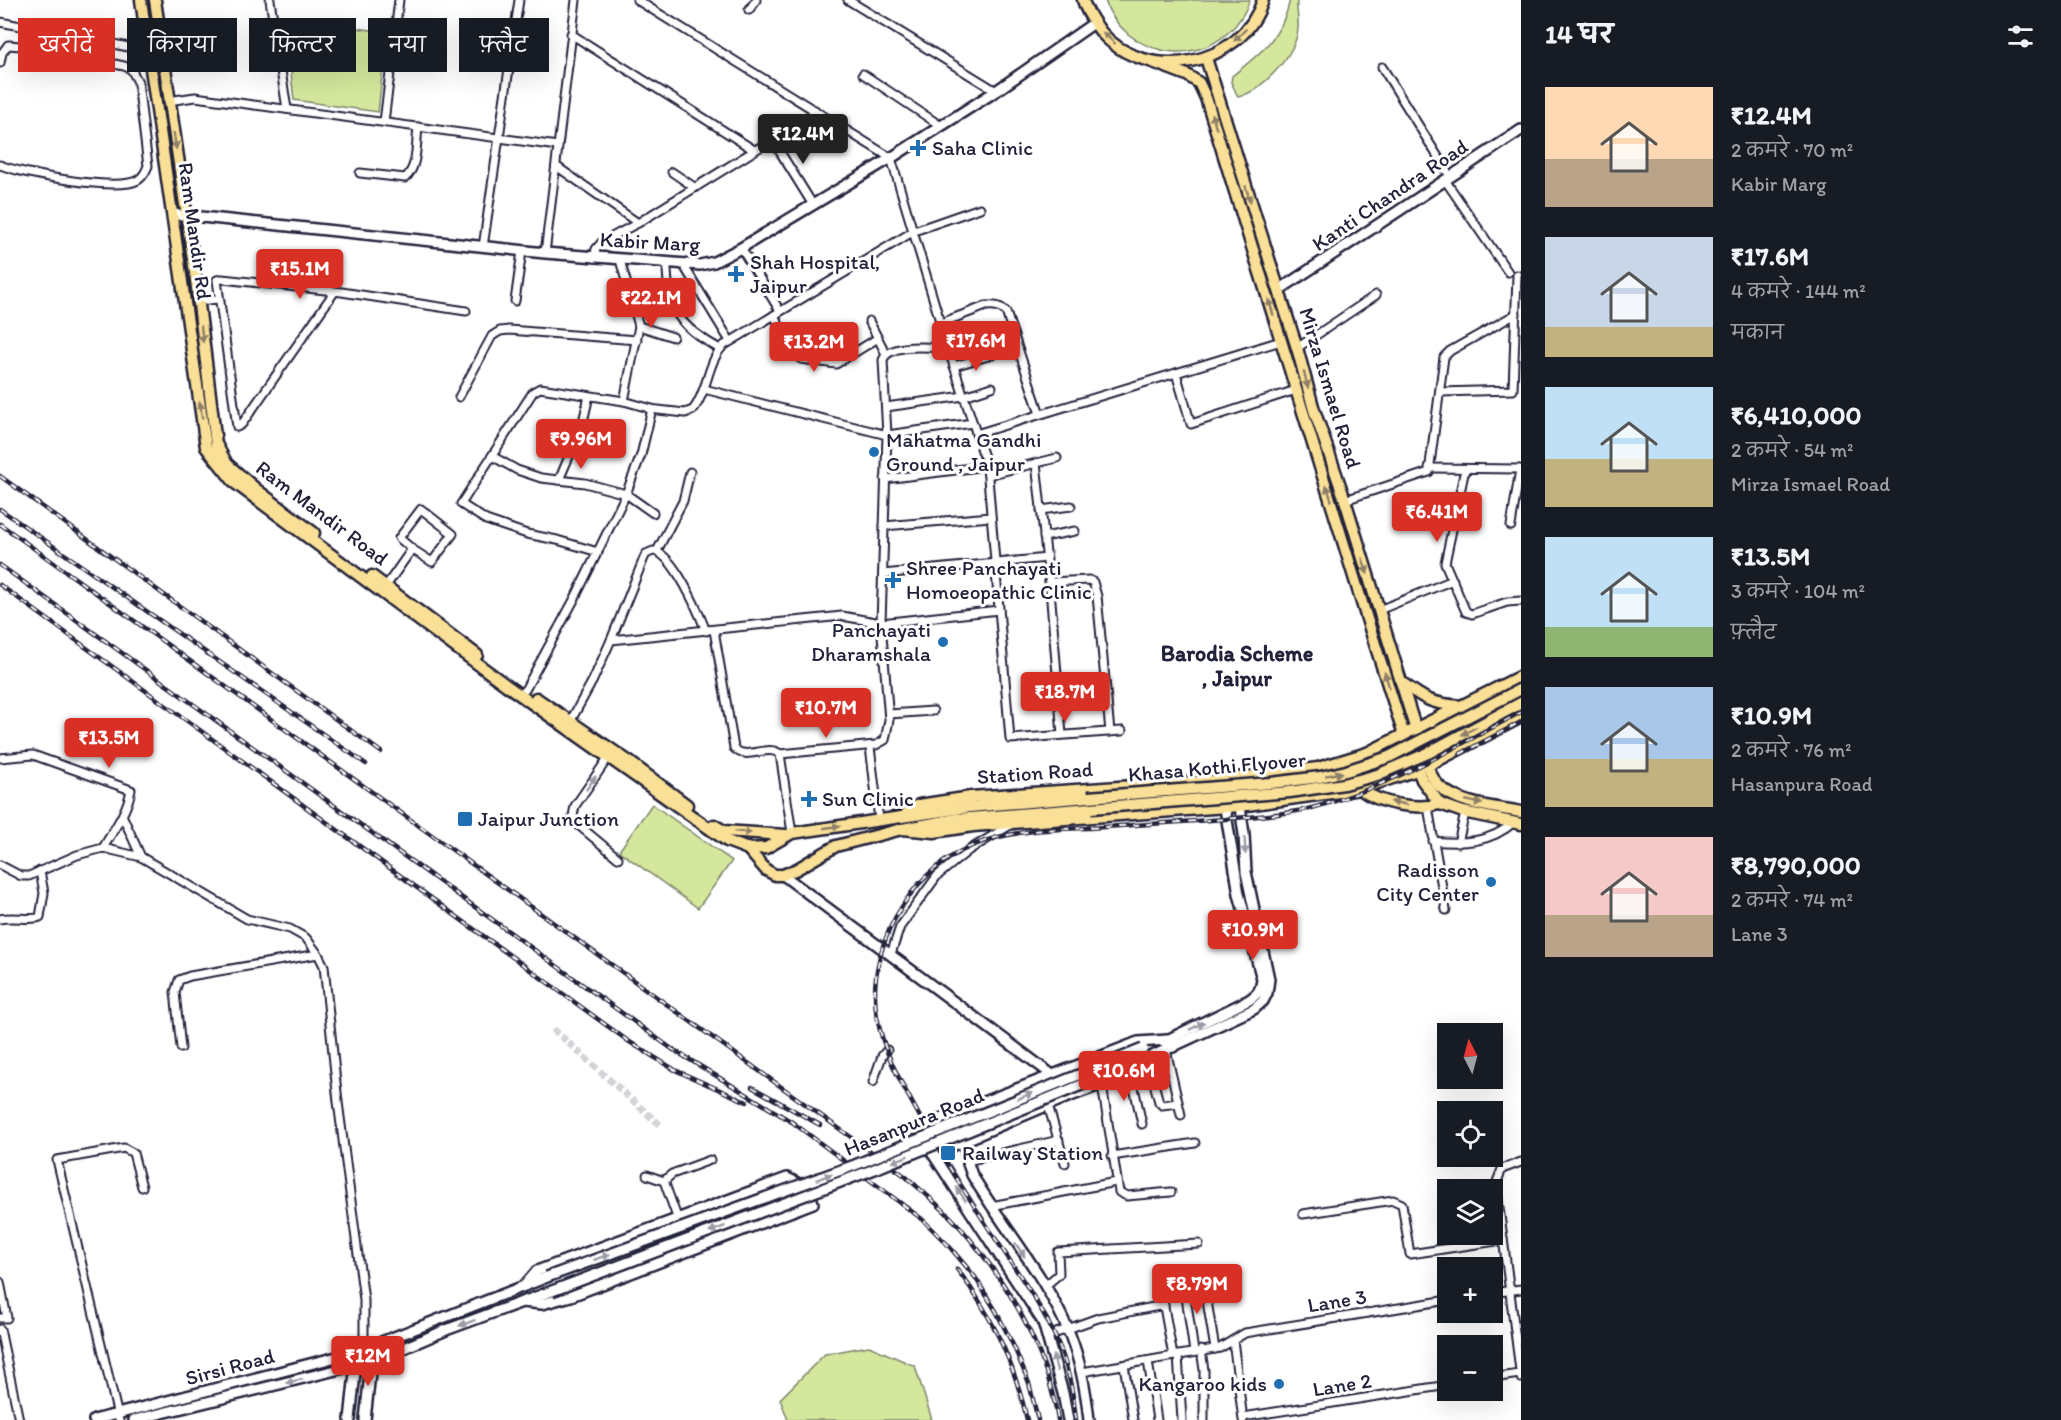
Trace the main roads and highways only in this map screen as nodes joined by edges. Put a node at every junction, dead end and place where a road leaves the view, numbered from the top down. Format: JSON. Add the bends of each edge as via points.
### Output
{"nodes":[{"id":1,"x":141,"y":0,"type":"edge"},
{"id":2,"x":155,"y":0,"type":"edge"},
{"id":3,"x":1083,"y":0,"type":"edge"},
{"id":4,"x":1263,"y":0,"type":"edge"},
{"id":5,"x":1206,"y":58,"type":"junction"},
{"id":6,"x":1150,"y":61,"type":"junction"},
{"id":7,"x":198,"y":301,"type":"junction"},
{"id":8,"x":186,"y":303,"type":"junction"},
{"id":9,"x":235,"y":483,"type":"joint"},
{"id":10,"x":1521,"y":676,"type":"edge"},
{"id":11,"x":1401,"y":681,"type":"junction"},
{"id":12,"x":1521,"y":689,"type":"edge"},
{"id":13,"x":1521,"y":703,"type":"edge"},
{"id":14,"x":1463,"y":706,"type":"junction"},
{"id":15,"x":1521,"y":717,"type":"edge"},
{"id":16,"x":1415,"y":730,"type":"junction"},
{"id":17,"x":1404,"y":735,"type":"junction"},
{"id":18,"x":1422,"y":768,"type":"junction"},
{"id":19,"x":1360,"y":789,"type":"junction"},
{"id":20,"x":1440,"y":804,"type":"junction"},
{"id":21,"x":1521,"y":812,"type":"edge"},
{"id":22,"x":899,"y":817,"type":"junction"},
{"id":23,"x":1518,"y":823,"type":"edge"},
{"id":24,"x":902,"y":829,"type":"junction"},
{"id":25,"x":790,"y":834,"type":"junction"},
{"id":26,"x":747,"y":848,"type":"junction"}],
"edges":[{"from":1,"to":8,"type":"main road","name":"Ram Mandir Rd"},
{"from":2,"to":7,"type":"main road","name":"Ram Mandir Road","one_way":true},
{"from":6,"to":3,"type":"main road","one_way":true,"via":[[1124,51],[1106,37]]},
{"from":4,"to":5,"type":"main road","one_way":true,"via":[[1250,26],[1230,46]]},
{"from":5,"to":6,"type":"main road","via":[[1171,64]]},
{"from":5,"to":11,"type":"main road","name":"Mirza Ismael Road","one_way":true},
{"from":17,"to":6,"type":"main road","one_way":true,"via":[[1206,98],[1199,83],[1188,75]]},
{"from":7,"to":8,"type":"main road"},
{"from":7,"to":25,"type":"main road","name":"Ram Mandir Road","one_way":true,"via":[[216,444],[227,464],[256,490],[525,690],[724,831]]},
{"from":9,"to":8,"type":"main road","name":"Ram Mandir Rd","one_way":true,"via":[[206,447]]},
{"from":9,"to":26,"type":"main road","name":"Ram Mandir Road","via":[[608,758],[727,841]]},
{"from":10,"to":14,"type":"main road"},
{"from":11,"to":14,"type":"main road","via":[[1424,699],[1440,705]]},
{"from":11,"to":16,"type":"main road","name":"Mirza Ismael Road"},
{"from":22,"to":12,"type":"main road","name":"Khasa Kothi Flyover","one_way":true,"bridge":true,"via":[[1329,775],[1389,757]]},
{"from":13,"to":24,"type":"main road","name":"Khasa Kothi Flyover","one_way":true,"bridge":true,"via":[[1428,753],[1344,784],[1290,792],[957,819]]},
{"from":14,"to":16,"type":"main road"},
{"from":15,"to":18,"type":"main road"},
{"from":16,"to":17,"type":"main road","name":"Station Road"},
{"from":16,"to":18,"type":"main road","name":"Mirza Ismael Road"},
{"from":17,"to":18,"type":"main road"},
{"from":17,"to":22,"type":"main road","name":"Station Road","via":[[1367,753],[1318,768],[1236,779],[971,797],[919,805]]},
{"from":18,"to":19,"type":"main road"},
{"from":18,"to":20,"type":"main road","via":[[1422,780]]},
{"from":18,"to":21,"type":"main road","one_way":true,"via":[[1449,794]]},
{"from":20,"to":19,"type":"main road","one_way":true,"via":[[1428,807],[1391,802]]},
{"from":19,"to":24,"type":"main road","via":[[1240,806],[934,832]]},
{"from":20,"to":23,"type":"main road"},
{"from":25,"to":22,"type":"main road","name":"Station Road","one_way":true},
{"from":24,"to":26,"type":"main road","via":[[837,846],[783,875],[766,870]]},
{"from":25,"to":26,"type":"main road","name":"Station Road","via":[[766,848]]}]}
